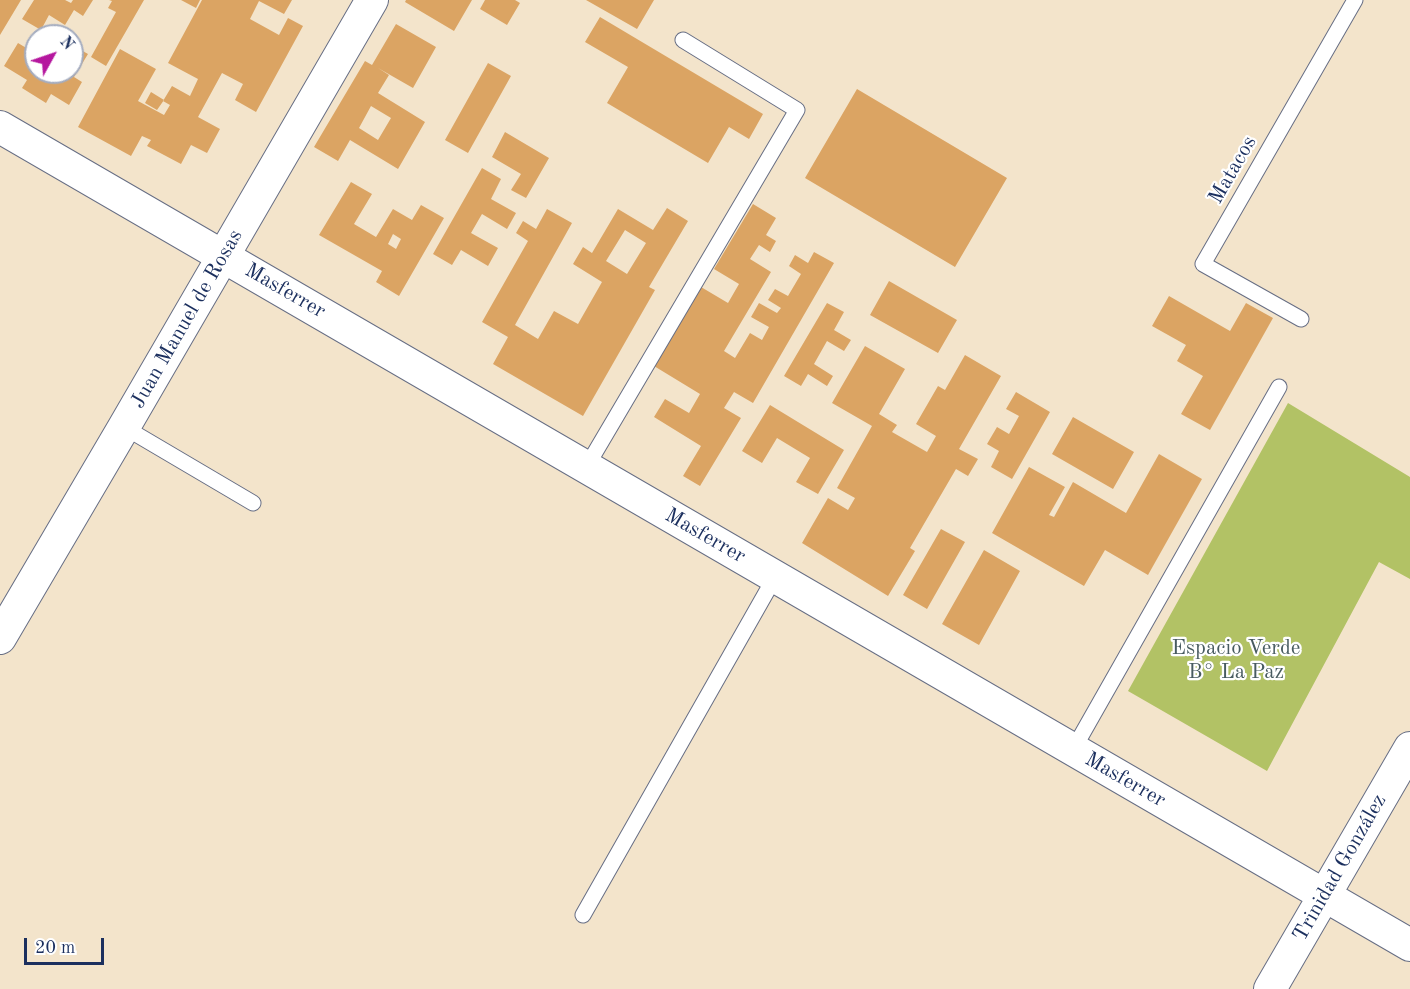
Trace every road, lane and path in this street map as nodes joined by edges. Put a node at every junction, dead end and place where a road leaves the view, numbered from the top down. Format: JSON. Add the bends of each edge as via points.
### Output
{"nodes":[{"id":1,"x":372,"y":0,"type":"edge"},
{"id":2,"x":1355,"y":0,"type":"edge"},
{"id":3,"x":683,"y":40,"type":"dead end"},
{"id":4,"x":0,"y":126,"type":"edge"},
{"id":5,"x":224,"y":256,"type":"junction"},
{"id":6,"x":1300,"y":319,"type":"dead end"},
{"id":7,"x":1280,"y":387,"type":"dead end"},
{"id":8,"x":124,"y":427,"type":"junction"},
{"id":9,"x":587,"y":466,"type":"junction"},
{"id":10,"x":253,"y":502,"type":"dead end"},
{"id":11,"x":775,"y":577,"type":"junction"},
{"id":12,"x":0,"y":638,"type":"edge"},
{"id":13,"x":1410,"y":748,"type":"edge"},
{"id":14,"x":1073,"y":750,"type":"junction"},
{"id":15,"x":1324,"y":896,"type":"junction"},
{"id":16,"x":584,"y":915,"type":"dead end"},
{"id":17,"x":1410,"y":945,"type":"edge"},
{"id":18,"x":1270,"y":989,"type":"edge"}],
"edges":[{"from":1,"to":5,"type":"street","name":"Juan Manuel de Rosas"},
{"from":2,"to":6,"type":"lane","name":"Matacos","via":[[1203,264]]},
{"from":3,"to":9,"type":"lane","via":[[797,110]]},
{"from":4,"to":5,"type":"street","name":"Masferrer"},
{"from":5,"to":8,"type":"street","name":"Juan Manuel de Rosas"},
{"from":5,"to":9,"type":"street","name":"Masferrer"},
{"from":7,"to":14,"type":"lane"},
{"from":8,"to":10,"type":"lane"},
{"from":8,"to":12,"type":"street","name":"Juan Manuel de Rosas"},
{"from":9,"to":11,"type":"street","name":"Masferrer"},
{"from":11,"to":14,"type":"street","name":"Masferrer"},
{"from":11,"to":16,"type":"lane"},
{"from":13,"to":15,"type":"street","name":"Trinidad González"},
{"from":14,"to":15,"type":"street","name":"Masferrer"},
{"from":15,"to":17,"type":"street","name":"Masferrer"},
{"from":15,"to":18,"type":"street","name":"Trinidad González"}]}
